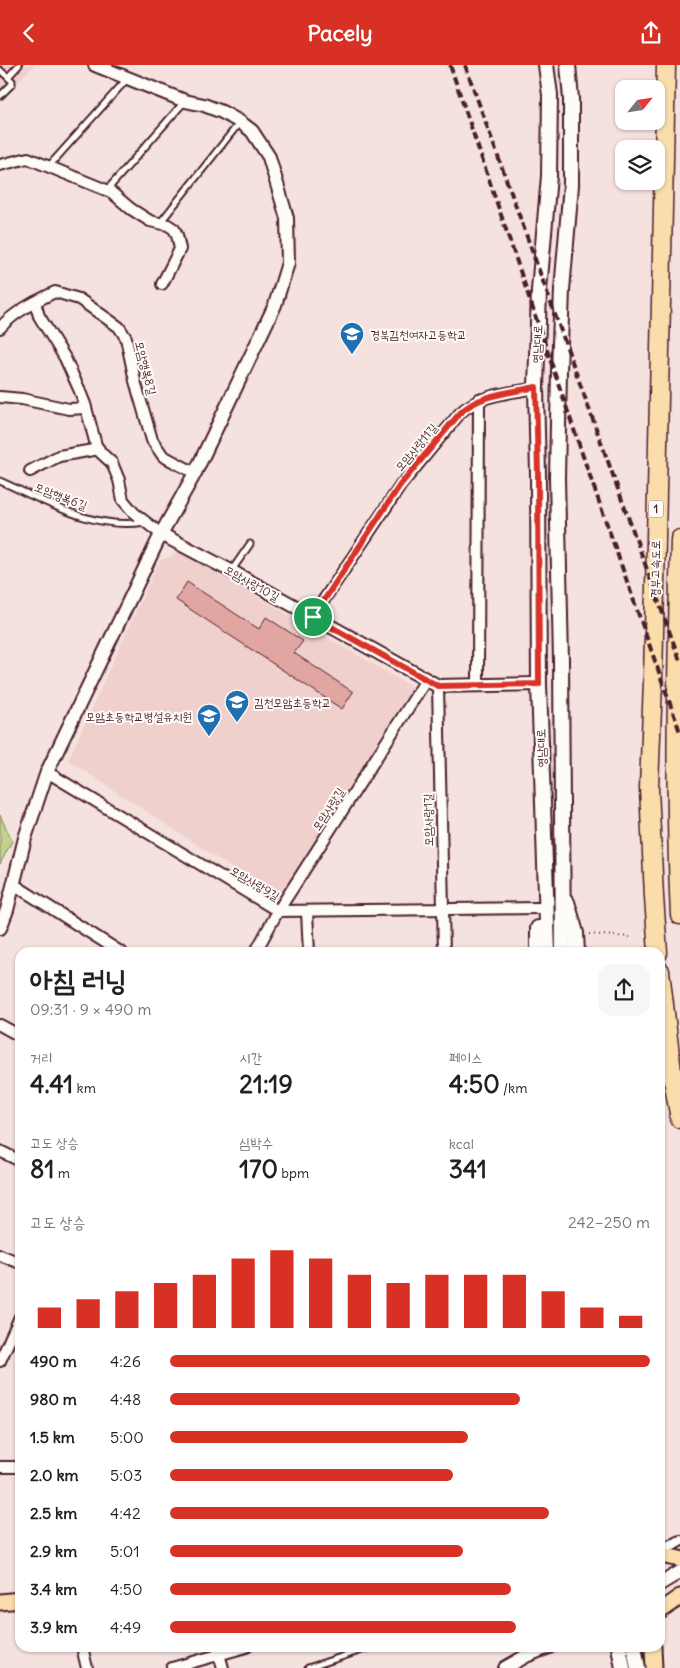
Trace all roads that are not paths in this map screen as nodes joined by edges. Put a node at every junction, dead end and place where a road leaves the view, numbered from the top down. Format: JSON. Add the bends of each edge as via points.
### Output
{"nodes":[{"id":1,"x":19,"y":65,"type":"edge"},
{"id":2,"x":546,"y":65,"type":"edge"},
{"id":3,"x":568,"y":65,"type":"edge"},
{"id":4,"x":666,"y":65,"type":"edge"},
{"id":5,"x":105,"y":67,"type":"edge"},
{"id":6,"x":0,"y":70,"type":"edge"},
{"id":7,"x":8,"y":77,"type":"junction"},
{"id":8,"x":128,"y":79,"type":"junction"},
{"id":9,"x":0,"y":96,"type":"edge"},
{"id":10,"x":185,"y":101,"type":"junction"},
{"id":11,"x":240,"y":122,"type":"junction"},
{"id":12,"x":0,"y":165,"type":"edge"},
{"id":13,"x":49,"y":166,"type":"junction"},
{"id":14,"x":107,"y":190,"type":"junction"},
{"id":15,"x":160,"y":223,"type":"junction"},
{"id":16,"x":162,"y":284,"type":"dead end"},
{"id":17,"x":34,"y":302,"type":"junction"},
{"id":18,"x":0,"y":328,"type":"edge"},
{"id":19,"x":536,"y":387,"type":"junction"},
{"id":20,"x":0,"y":397,"type":"edge"},
{"id":21,"x":479,"y":399,"type":"junction"},
{"id":22,"x":86,"y":409,"type":"junction"},
{"id":23,"x":99,"y":449,"type":"junction"},
{"id":24,"x":30,"y":471,"type":"dead end"},
{"id":25,"x":195,"y":473,"type":"junction"},
{"id":26,"x":0,"y":481,"type":"edge"},
{"id":27,"x":145,"y":522,"type":"junction"},
{"id":28,"x":161,"y":533,"type":"junction"},
{"id":29,"x":680,"y":539,"type":"edge"},
{"id":30,"x":250,"y":544,"type":"dead end"},
{"id":31,"x":231,"y":571,"type":"junction"},
{"id":32,"x":313,"y":617,"type":"junction"},
{"id":33,"x":426,"y":680,"type":"junction"},
{"id":34,"x":478,"y":684,"type":"junction"},
{"id":35,"x":539,"y":684,"type":"junction"},
{"id":36,"x":438,"y":686,"type":"junction"},
{"id":37,"x":47,"y":771,"type":"junction"},
{"id":38,"x":546,"y":881,"type":"junction"},
{"id":39,"x":13,"y":884,"type":"junction"},
{"id":40,"x":562,"y":886,"type":"junction"},
{"id":41,"x":538,"y":908,"type":"junction"},
{"id":42,"x":442,"y":909,"type":"junction"},
{"id":43,"x":278,"y":911,"type":"junction"},
{"id":44,"x":307,"y":912,"type":"junction"},
{"id":45,"x":680,"y":915,"type":"edge"},
{"id":46,"x":0,"y":928,"type":"edge"},
{"id":47,"x":113,"y":947,"type":"edge"},
{"id":48,"x":258,"y":947,"type":"edge"},
{"id":49,"x":309,"y":947,"type":"edge"},
{"id":50,"x":444,"y":947,"type":"edge"},
{"id":51,"x":538,"y":947,"type":"edge"},
{"id":52,"x":548,"y":947,"type":"edge"},
{"id":53,"x":563,"y":947,"type":"edge"},
{"id":54,"x":577,"y":947,"type":"edge"},
{"id":55,"x":658,"y":947,"type":"edge"},
{"id":56,"x":665,"y":1013,"type":"edge"},
{"id":57,"x":0,"y":1025,"type":"edge"},
{"id":58,"x":15,"y":1034,"type":"edge"},
{"id":59,"x":680,"y":1119,"type":"edge"},
{"id":60,"x":0,"y":1151,"type":"edge"},
{"id":61,"x":15,"y":1158,"type":"edge"},
{"id":62,"x":0,"y":1255,"type":"edge"},
{"id":63,"x":15,"y":1261,"type":"edge"},
{"id":64,"x":15,"y":1328,"type":"edge"},
{"id":65,"x":0,"y":1361,"type":"edge"},
{"id":66,"x":0,"y":1467,"type":"edge"},
{"id":67,"x":15,"y":1467,"type":"edge"},
{"id":68,"x":680,"y":1541,"type":"edge"},
{"id":69,"x":665,"y":1548,"type":"edge"},
{"id":70,"x":665,"y":1556,"type":"edge"},
{"id":71,"x":680,"y":1559,"type":"edge"},
{"id":72,"x":680,"y":1572,"type":"edge"},
{"id":73,"x":665,"y":1581,"type":"edge"},
{"id":74,"x":680,"y":1597,"type":"edge"},
{"id":75,"x":15,"y":1600,"type":"edge"},
{"id":76,"x":0,"y":1602,"type":"edge"},
{"id":77,"x":665,"y":1608,"type":"edge"},
{"id":78,"x":83,"y":1652,"type":"edge"},
{"id":79,"x":215,"y":1652,"type":"edge"},
{"id":80,"x":218,"y":1652,"type":"edge"},
{"id":81,"x":356,"y":1652,"type":"edge"},
{"id":82,"x":531,"y":1652,"type":"edge"},
{"id":83,"x":620,"y":1652,"type":"edge"},
{"id":84,"x":635,"y":1652,"type":"edge"},
{"id":85,"x":653,"y":1652,"type":"edge"},
{"id":86,"x":86,"y":1668,"type":"edge"},
{"id":87,"x":172,"y":1668,"type":"edge"},
{"id":88,"x":223,"y":1668,"type":"edge"},
{"id":89,"x":308,"y":1668,"type":"edge"},
{"id":90,"x":505,"y":1668,"type":"edge"},
{"id":91,"x":623,"y":1668,"type":"edge"},
{"id":92,"x":638,"y":1668,"type":"edge"},
{"id":93,"x":654,"y":1668,"type":"edge"}],
"edges":[{"from":1,"to":7,"type":"lane"},
{"from":2,"to":19,"type":"main road","name":"영남대로","via":[[550,95],[549,176]]},
{"from":3,"to":40,"type":"main road","name":"영남대로","via":[[572,99],[571,185],[558,371],[557,478]]},
{"from":4,"to":55,"type":"highway","name":"경부고속도로","number":"1","via":[[649,788]]},
{"from":5,"to":8,"type":"street"},
{"from":6,"to":7,"type":"lane"},
{"from":7,"to":9,"type":"lane","via":[[12,84]]},
{"from":8,"to":10,"type":"street"},
{"from":8,"to":13,"type":"lane"},
{"from":10,"to":11,"type":"street","via":[[204,105]]},
{"from":10,"to":14,"type":"lane"},
{"from":11,"to":15,"type":"lane"},
{"from":11,"to":25,"type":"street","via":[[252,131],[269,157],[287,218],[288,263],[275,305]]},
{"from":12,"to":13,"type":"street","via":[[28,158]]},
{"from":13,"to":14,"type":"street"},
{"from":14,"to":15,"type":"street","via":[[150,221]]},
{"from":15,"to":16,"type":"street","via":[[174,229],[180,243]]},
{"from":17,"to":18,"type":"street","name":"모암행복8길"},
{"from":17,"to":22,"type":"street","via":[[65,358]]},
{"from":17,"to":25,"type":"street","name":"모암행복8길","via":[[55,292],[79,299],[119,327],[126,338],[152,440],[163,456]]},
{"from":19,"to":21,"type":"street","name":"모암사랑11길"},
{"from":19,"to":35,"type":"main road","name":"영남대로"},
{"from":20,"to":22,"type":"street"},
{"from":21,"to":32,"type":"street","name":"모암사랑11길","via":[[460,413],[400,485]]},
{"from":21,"to":34,"type":"street"},
{"from":22,"to":23,"type":"street"},
{"from":23,"to":24,"type":"street","via":[[59,456]]},
{"from":23,"to":27,"type":"street","via":[[112,463],[123,500]]},
{"from":25,"to":28,"type":"street"},
{"from":26,"to":27,"type":"lane","name":"모암행복6길","via":[[70,513],[116,524]]},
{"from":27,"to":28,"type":"street"},
{"from":28,"to":31,"type":"street","name":"모암사랑10길"},
{"from":28,"to":37,"type":"street"},
{"from":29,"to":45,"type":"highway","name":"경부고속도로","via":[[676,780]]},
{"from":30,"to":31,"type":"lane"},
{"from":31,"to":32,"type":"street","name":"모암사랑10길"},
{"from":32,"to":33,"type":"street","name":"모암사랑10길"},
{"from":33,"to":36,"type":"street","name":"모암사랑10길"},
{"from":33,"to":43,"type":"street","name":"모암사랑길"},
{"from":34,"to":35,"type":"street","name":"모암사랑10길"},
{"from":34,"to":36,"type":"street","name":"모암사랑10길"},
{"from":35,"to":38,"type":"main road","name":"영남대로"},
{"from":36,"to":42,"type":"street","name":"모암사랑1길"},
{"from":37,"to":39,"type":"street"},
{"from":37,"to":43,"type":"street","name":"모암사랑9길"},
{"from":38,"to":41,"type":"main road"},
{"from":38,"to":52,"type":"main road","name":"영남대로"},
{"from":39,"to":46,"type":"street"},
{"from":39,"to":47,"type":"street"},
{"from":40,"to":53,"type":"main road","name":"영남대로"},
{"from":40,"to":54,"type":"main road","via":[[576,933]]},
{"from":41,"to":42,"type":"street","name":"모암사랑9길"},
{"from":41,"to":51,"type":"main road"},
{"from":42,"to":44,"type":"street","name":"모암사랑9길"},
{"from":42,"to":50,"type":"street","name":"모암사랑1길"},
{"from":43,"to":44,"type":"street","name":"모암사랑9길"},
{"from":43,"to":48,"type":"street","name":"모암사랑길"},
{"from":44,"to":49,"type":"street"},
{"from":56,"to":59,"type":"highway"},
{"from":57,"to":58,"type":"street"},
{"from":60,"to":61,"type":"street"},
{"from":62,"to":63,"type":"street"},
{"from":64,"to":65,"type":"street"},
{"from":66,"to":67,"type":"street"},
{"from":68,"to":69,"type":"street"},
{"from":70,"to":71,"type":"main road"},
{"from":72,"to":73,"type":"street"},
{"from":74,"to":77,"type":"main road"},
{"from":75,"to":76,"type":"main road"},
{"from":78,"to":86,"type":"street"},
{"from":79,"to":87,"type":"street"},
{"from":80,"to":88,"type":"street"},
{"from":81,"to":89,"type":"lane"},
{"from":82,"to":90,"type":"street"},
{"from":83,"to":91,"type":"main road"},
{"from":84,"to":92,"type":"main road"},
{"from":85,"to":93,"type":"main road"}]}
